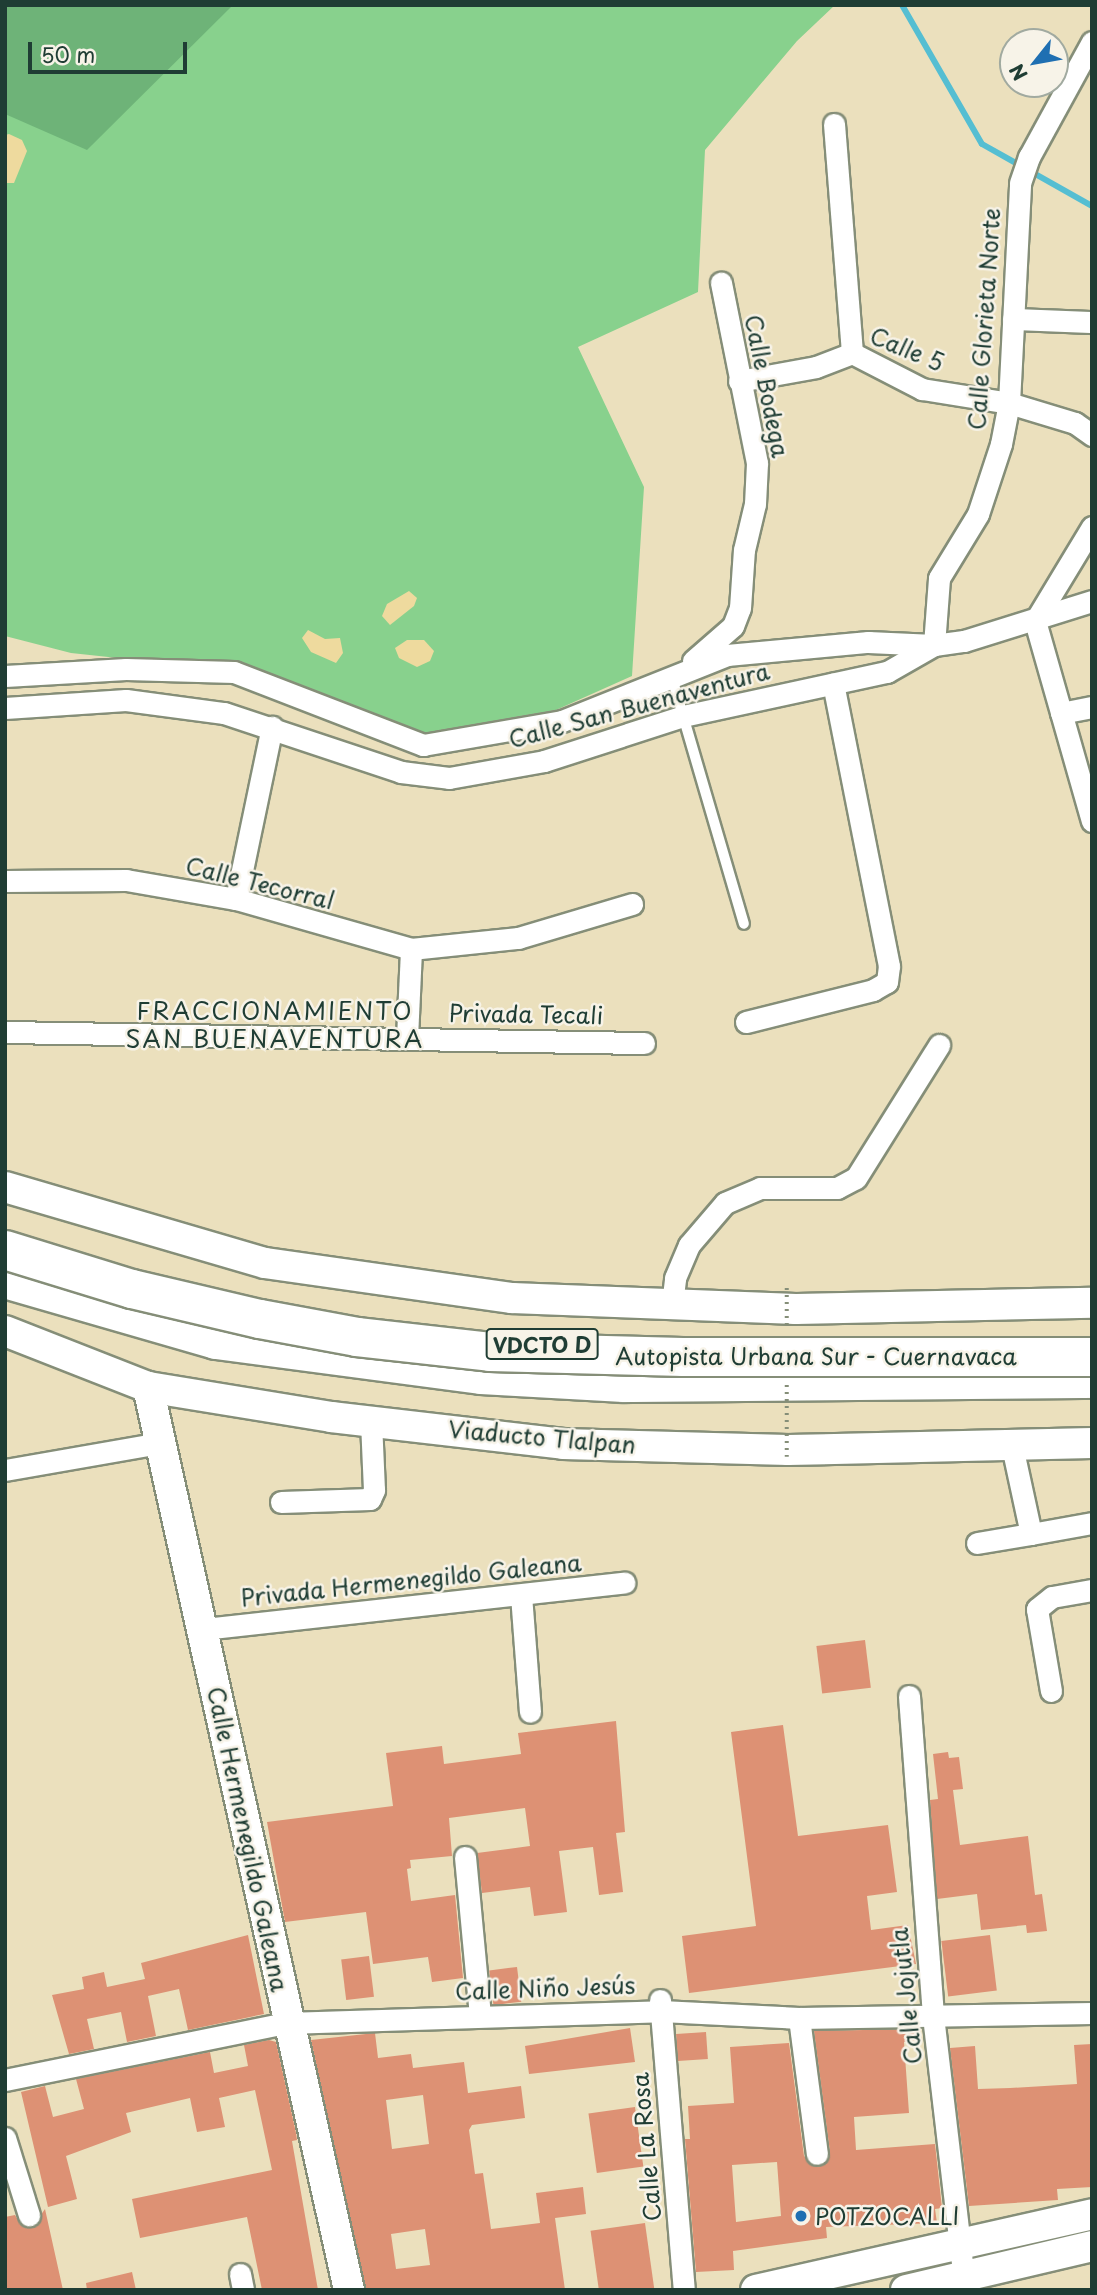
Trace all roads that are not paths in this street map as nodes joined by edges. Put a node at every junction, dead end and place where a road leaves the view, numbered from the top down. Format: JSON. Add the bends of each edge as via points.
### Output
{"nodes":[{"id":1,"x":1092,"y":41,"type":"edge"},
{"id":2,"x":834,"y":124,"type":"dead end"},
{"id":3,"x":721,"y":283,"type":"dead end"},
{"id":4,"x":1013,"y":319,"type":"junction"},
{"id":5,"x":1092,"y":322,"type":"edge"},
{"id":6,"x":852,"y":353,"type":"junction"},
{"id":7,"x":740,"y":381,"type":"junction"},
{"id":8,"x":1009,"y":403,"type":"junction"},
{"id":9,"x":1092,"y":435,"type":"edge"},
{"id":10,"x":1092,"y":527,"type":"edge"},
{"id":11,"x":1092,"y":601,"type":"edge"},
{"id":12,"x":1035,"y":621,"type":"junction"},
{"id":13,"x":934,"y":645,"type":"junction"},
{"id":14,"x":5,"y":676,"type":"edge"},
{"id":15,"x":672,"y":678,"type":"junction"},
{"id":16,"x":833,"y":683,"type":"junction"},
{"id":17,"x":1092,"y":707,"type":"edge"},
{"id":18,"x":5,"y":708,"type":"edge"},
{"id":19,"x":1061,"y":713,"type":"junction"},
{"id":20,"x":683,"y":716,"type":"junction"},
{"id":21,"x":272,"y":727,"type":"junction"},
{"id":22,"x":1092,"y":821,"type":"edge"},
{"id":23,"x":5,"y":881,"type":"edge"},
{"id":24,"x":236,"y":900,"type":"junction"},
{"id":25,"x":632,"y":904,"type":"dead end"},
{"id":26,"x":744,"y":924,"type":"dead end"},
{"id":27,"x":411,"y":949,"type":"junction"},
{"id":28,"x":746,"y":1022,"type":"dead end"},
{"id":29,"x":5,"y":1031,"type":"edge"},
{"id":30,"x":407,"y":1038,"type":"junction"},
{"id":31,"x":644,"y":1043,"type":"dead end"},
{"id":32,"x":939,"y":1045,"type":"dead end"},
{"id":33,"x":5,"y":1187,"type":"edge"},
{"id":34,"x":5,"y":1238,"type":"edge"},
{"id":35,"x":5,"y":1250,"type":"edge"},
{"id":36,"x":5,"y":1277,"type":"edge"},
{"id":37,"x":1092,"y":1303,"type":"edge"},
{"id":38,"x":672,"y":1304,"type":"junction"},
{"id":39,"x":5,"y":1331,"type":"edge"},
{"id":40,"x":1092,"y":1345,"type":"edge"},
{"id":41,"x":1092,"y":1357,"type":"edge"},
{"id":42,"x":1092,"y":1370,"type":"edge"},
{"id":43,"x":1092,"y":1379,"type":"edge"},
{"id":44,"x":148,"y":1387,"type":"junction"},
{"id":45,"x":371,"y":1421,"type":"junction"},
{"id":46,"x":160,"y":1443,"type":"junction"},
{"id":47,"x":1092,"y":1443,"type":"edge"},
{"id":48,"x":1012,"y":1446,"type":"junction"},
{"id":49,"x":5,"y":1470,"type":"edge"},
{"id":50,"x":281,"y":1502,"type":"dead end"},
{"id":51,"x":1092,"y":1523,"type":"edge"},
{"id":52,"x":1031,"y":1534,"type":"junction"},
{"id":53,"x":977,"y":1543,"type":"dead end"},
{"id":54,"x":625,"y":1583,"type":"dead end"},
{"id":55,"x":1092,"y":1590,"type":"edge"},
{"id":56,"x":522,"y":1595,"type":"junction"},
{"id":57,"x":204,"y":1629,"type":"junction"},
{"id":58,"x":1051,"y":1691,"type":"dead end"},
{"id":59,"x":909,"y":1696,"type":"dead end"},
{"id":60,"x":530,"y":1712,"type":"dead end"},
{"id":61,"x":466,"y":1857,"type":"dead end"},
{"id":62,"x":655,"y":2005,"type":"junction"},
{"id":63,"x":1092,"y":2013,"type":"edge"},
{"id":64,"x":480,"y":2015,"type":"junction"},
{"id":65,"x":933,"y":2016,"type":"junction"},
{"id":66,"x":799,"y":2018,"type":"junction"},
{"id":67,"x":286,"y":2023,"type":"junction"},
{"id":68,"x":5,"y":2080,"type":"edge"},
{"id":69,"x":5,"y":2138,"type":"edge"},
{"id":70,"x":817,"y":2154,"type":"dead end"},
{"id":71,"x":1092,"y":2214,"type":"edge"},
{"id":72,"x":29,"y":2215,"type":"dead end"},
{"id":73,"x":959,"y":2243,"type":"junction"},
{"id":74,"x":1092,"y":2246,"type":"edge"},
{"id":75,"x":964,"y":2283,"type":"edge"},
{"id":76,"x":349,"y":2290,"type":"edge"},
{"id":77,"x":684,"y":2290,"type":"edge"},
{"id":78,"x":756,"y":2290,"type":"edge"},
{"id":79,"x":906,"y":2290,"type":"edge"}],
"edges":[{"from":1,"to":4,"type":"street","name":"Calle Glorieta Norte","via":[[1029,157],[1020,183]]},
{"from":2,"to":6,"type":"street"},
{"from":3,"to":7,"type":"street","name":"Calle Bodega"},
{"from":4,"to":5,"type":"street"},
{"from":4,"to":8,"type":"street","name":"Calle Glorieta Norte"},
{"from":6,"to":7,"type":"street","name":"Calle 5","via":[[816,367]]},
{"from":6,"to":8,"type":"street","name":"Calle 5","via":[[922,389]]},
{"from":7,"to":15,"type":"street","name":"Calle Bodega","via":[[757,463],[740,608],[733,626]]},
{"from":8,"to":9,"type":"street","name":"Calle 5","via":[[1075,423]]},
{"from":8,"to":13,"type":"street","name":"Calle Glorieta Norte","via":[[978,514],[939,578]]},
{"from":10,"to":12,"type":"street"},
{"from":11,"to":12,"type":"street","name":"Calle San Buenaventura"},
{"from":12,"to":13,"type":"street","name":"Calle San Buenaventura"},
{"from":12,"to":19,"type":"street"},
{"from":13,"to":15,"type":"street","name":"Calle San Buenaventura","via":[[887,641],[750,652],[727,655]]},
{"from":13,"to":16,"type":"street","name":"Calle San Buenaventura","via":[[887,672]]},
{"from":14,"to":15,"type":"street","name":"Calle San Buenaventura","via":[[126,669],[234,672],[423,745],[562,721]]},
{"from":15,"to":20,"type":"lane"},
{"from":16,"to":20,"type":"street","name":"Calle San Buenaventura"},
{"from":16,"to":28,"type":"street","via":[[889,966],[887,982],[873,990]]},
{"from":17,"to":19,"type":"street"},
{"from":18,"to":21,"type":"street","name":"Calle San Buenaventura","via":[[126,700],[224,713]]},
{"from":19,"to":22,"type":"street"},
{"from":20,"to":21,"type":"street","name":"Calle San Buenaventura","via":[[544,761],[449,778],[401,772]]},
{"from":20,"to":26,"type":"lane"},
{"from":21,"to":24,"type":"street"},
{"from":23,"to":24,"type":"street","name":"Calle Tecorral","via":[[126,880]]},
{"from":24,"to":27,"type":"street","name":"Calle Tecorral"},
{"from":25,"to":27,"type":"street","via":[[519,938]]},
{"from":27,"to":30,"type":"street"},
{"from":29,"to":30,"type":"street","name":"Privada Tecali"},
{"from":30,"to":31,"type":"street","name":"Privada Tecali"},
{"from":32,"to":38,"type":"street","via":[[856,1178],[837,1188],[760,1188],[725,1203],[690,1245],[675,1278]]},
{"from":33,"to":38,"type":"main road","via":[[265,1263],[512,1298]]},
{"from":34,"to":40,"type":"highway","number":"VDCTO D","via":[[159,1288],[411,1335],[619,1346]]},
{"from":35,"to":41,"type":"highway","name":"Autopista Urbana Sur - Cuernavaca","bridge":true,"via":[[132,1289],[260,1319],[357,1337],[490,1352]]},
{"from":36,"to":42,"type":"highway","name":"Autopista Urbana Sur - Cuernavaca","via":[[233,1334],[482,1368],[678,1373]]},
{"from":36,"to":43,"type":"highway","number":"VDCTO D","via":[[216,1340],[481,1375],[624,1383]]},
{"from":37,"to":38,"type":"main road","via":[[796,1309]]},
{"from":39,"to":44,"type":"main road","name":"Viaducto Tlalpan"},
{"from":44,"to":45,"type":"main road","name":"Viaducto Tlalpan"},
{"from":44,"to":46,"type":"main road","name":"Calle Hermenegildo Galeana"},
{"from":45,"to":48,"type":"main road","name":"Viaducto Tlalpan","via":[[563,1444],[788,1450]]},
{"from":45,"to":50,"type":"street","via":[[370,1499]]},
{"from":46,"to":49,"type":"street"},
{"from":46,"to":57,"type":"main road","name":"Calle Hermenegildo Galeana"},
{"from":47,"to":48,"type":"main road","name":"Viaducto Tlalpan"},
{"from":48,"to":52,"type":"street"},
{"from":51,"to":52,"type":"street"},
{"from":52,"to":53,"type":"street"},
{"from":54,"to":56,"type":"street","name":"Privada Hermenegildo Galeana"},
{"from":55,"to":58,"type":"street","via":[[1052,1597],[1037,1609]]},
{"from":56,"to":57,"type":"street","name":"Privada Hermenegildo Galeana"},
{"from":56,"to":60,"type":"street"},
{"from":57,"to":67,"type":"main road","name":"Calle Hermenegildo Galeana"},
{"from":59,"to":65,"type":"street","name":"Calle Jojutla"},
{"from":61,"to":64,"type":"street"},
{"from":62,"to":64,"type":"street","name":"Calle Niño Jesús"},
{"from":62,"to":66,"type":"street","name":"Calle Niño Jesús"},
{"from":62,"to":77,"type":"street","name":"Calle La Rosa"},
{"from":63,"to":65,"type":"street","name":"Calle Niño Jesús"},
{"from":64,"to":67,"type":"street","name":"Calle Niño Jesús"},
{"from":65,"to":66,"type":"street","name":"Calle Niño Jesús"},
{"from":65,"to":73,"type":"street","name":"Calle Jojutla"},
{"from":66,"to":70,"type":"street"},
{"from":67,"to":68,"type":"street","name":"Calle Niño Jesús"},
{"from":67,"to":76,"type":"main road","name":"Calle Hermenegildo Galeana"},
{"from":69,"to":72,"type":"street"},
{"from":71,"to":73,"type":"main road"},
{"from":73,"to":75,"type":"street","name":"Calle Jojutla"},
{"from":73,"to":78,"type":"main road"},
{"from":74,"to":75,"type":"main road"},
{"from":75,"to":79,"type":"main road"}]}
